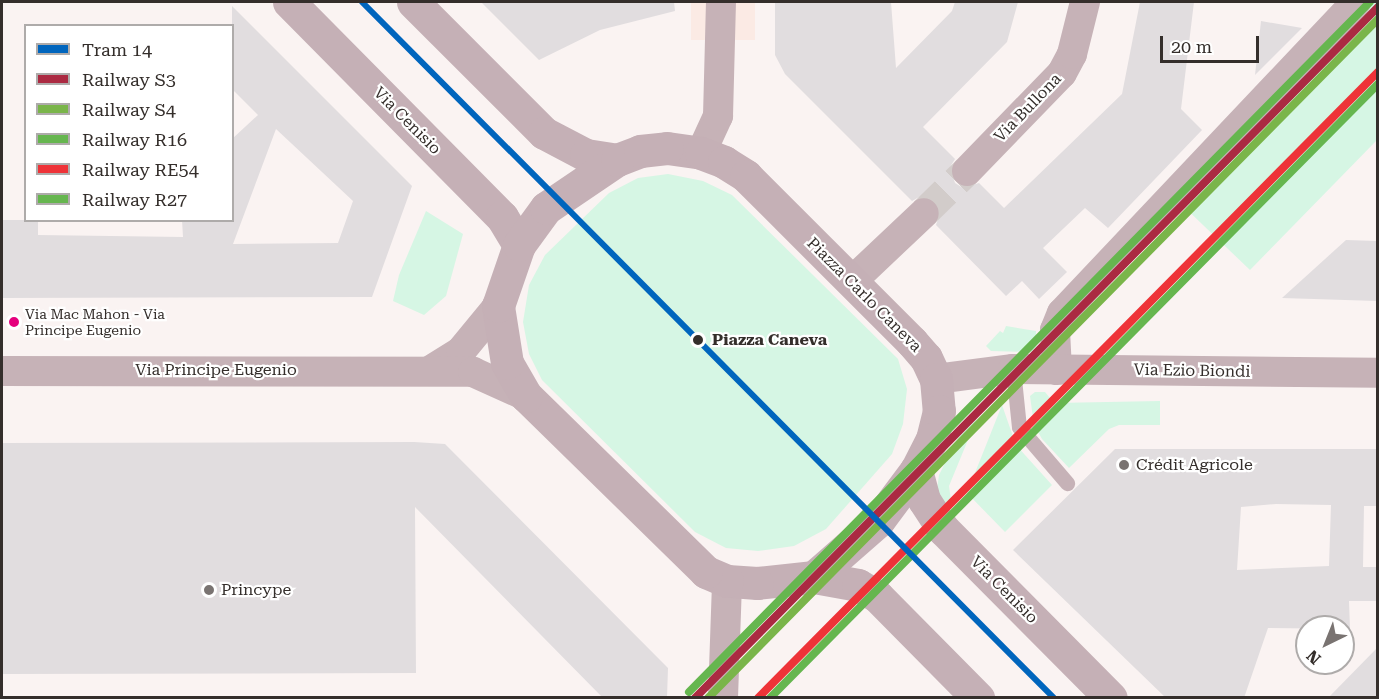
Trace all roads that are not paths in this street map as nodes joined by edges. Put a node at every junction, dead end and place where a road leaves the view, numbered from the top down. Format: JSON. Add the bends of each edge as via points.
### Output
{"nodes":[{"id":1,"x":289,"y":2,"type":"edge"},
{"id":2,"x":413,"y":2,"type":"edge"},
{"id":3,"x":721,"y":2,"type":"edge"},
{"id":4,"x":1084,"y":2,"type":"edge"},
{"id":5,"x":1356,"y":2,"type":"edge"},
{"id":6,"x":701,"y":153,"type":"junction"},
{"id":7,"x":617,"y":160,"type":"junction"},
{"id":8,"x":967,"y":171,"type":"tunnel mouth"},
{"id":9,"x":924,"y":213,"type":"tunnel mouth"},
{"id":10,"x":519,"y":245,"type":"junction"},
{"id":11,"x":851,"y":282,"type":"junction"},
{"id":12,"x":498,"y":306,"type":"junction"},
{"id":13,"x":1014,"y":369,"type":"junction"},
{"id":14,"x":431,"y":370,"type":"junction"},
{"id":15,"x":1057,"y":370,"type":"junction"},
{"id":16,"x":2,"y":371,"type":"edge"},
{"id":17,"x":1377,"y":373,"type":"edge"},
{"id":18,"x":936,"y":379,"type":"junction"},
{"id":19,"x":526,"y":396,"type":"junction"},
{"id":20,"x":916,"y":470,"type":"junction"},
{"id":21,"x":1067,"y":483,"type":"dead end"},
{"id":22,"x":814,"y":577,"type":"junction"},
{"id":23,"x":727,"y":581,"type":"junction"},
{"id":24,"x":723,"y":698,"type":"edge"},
{"id":25,"x":978,"y":698,"type":"edge"},
{"id":26,"x":1111,"y":698,"type":"edge"}],
"edges":[{"from":1,"to":10,"type":"main road","name":"Via Cenisio","via":[[502,217]]},
{"from":2,"to":7,"type":"main road","via":[[544,133],[586,155]]},
{"from":3,"to":6,"type":"street","via":[[718,116]]},
{"from":4,"to":8,"type":"street","name":"Via Bullona","via":[[1072,54],[1062,73]]},
{"from":5,"to":15,"type":"street","via":[[1062,313],[1055,330]]},
{"from":6,"to":7,"type":"main road","name":"Piazza Carlo Caneva","via":[[666,148],[640,151]]},
{"from":6,"to":11,"type":"main road","name":"Piazza Carlo Caneva","via":[[746,176]]},
{"from":7,"to":10,"type":"main road","name":"Piazza Carlo Caneva","via":[[557,197]]},
{"from":9,"to":11,"type":"street"},
{"from":10,"to":12,"type":"main road","name":"Piazza Carlo Caneva"},
{"from":11,"to":18,"type":"main road","name":"Piazza Carlo Caneva","via":[[919,350]]},
{"from":12,"to":14,"type":"street","name":"Piazza Carlo Caneva","via":[[461,351]]},
{"from":12,"to":19,"type":"main road","name":"Piazza Carlo Caneva","via":[[507,363]]},
{"from":13,"to":15,"type":"street","name":"Via Ezio Biondi"},
{"from":13,"to":18,"type":"street","name":"Via Ezio Biondi"},
{"from":13,"to":21,"type":"lane","via":[[1019,427]]},
{"from":14,"to":16,"type":"street","name":"Via Principe Eugenio"},
{"from":14,"to":19,"type":"street","name":"Piazza Carlo Caneva","via":[[473,372]]},
{"from":15,"to":17,"type":"street","name":"Via Ezio Biondi"},
{"from":18,"to":20,"type":"main road","name":"Piazza Carlo Caneva","via":[[939,411],[932,439]]},
{"from":19,"to":23,"type":"main road","name":"Piazza Carlo Caneva","via":[[687,556],[706,572]]},
{"from":20,"to":22,"type":"main road","name":"Piazza Carlo Caneva","via":[[878,520]]},
{"from":20,"to":26,"type":"main road","name":"Via Cenisio","via":[[924,500],[943,529]]},
{"from":22,"to":23,"type":"main road","name":"Piazza Carlo Caneva","via":[[757,583]]},
{"from":22,"to":25,"type":"main road","via":[[858,585],[877,596]]},
{"from":23,"to":24,"type":"street"}]}
